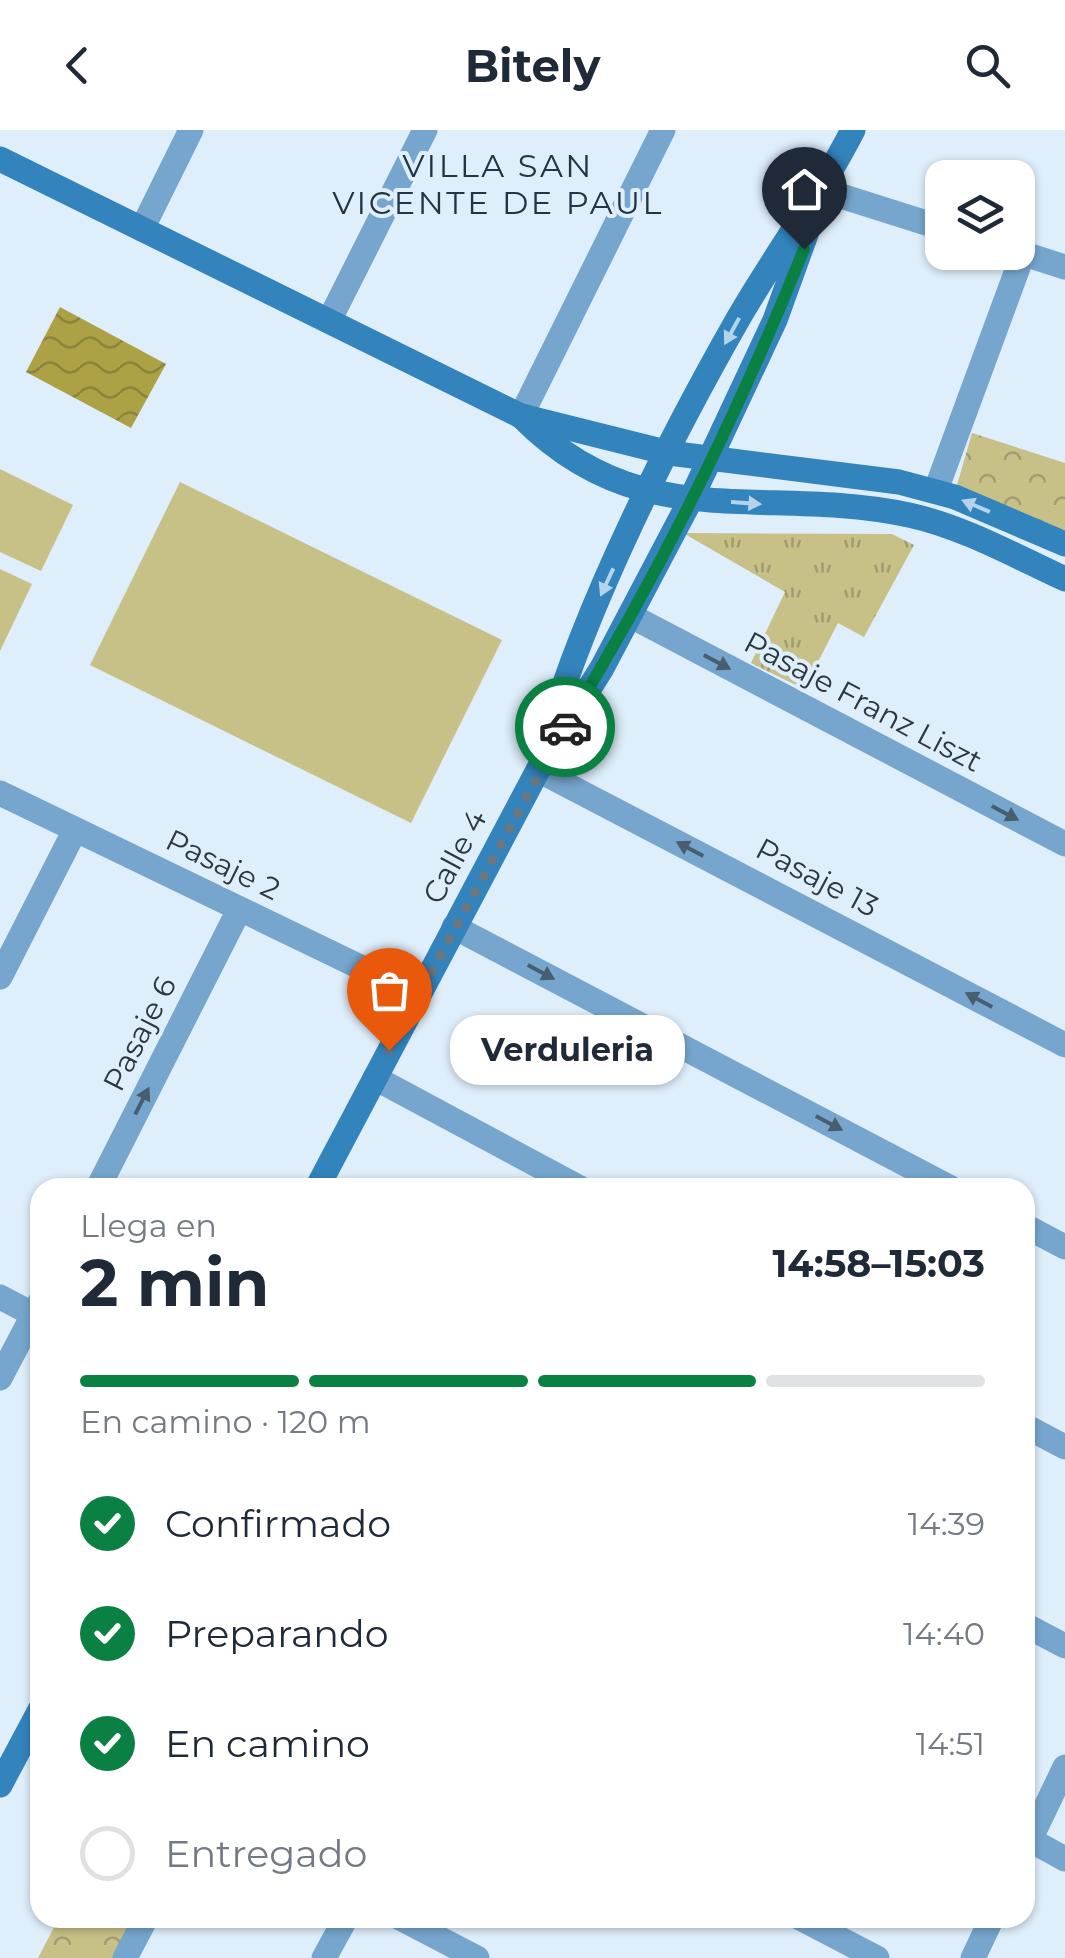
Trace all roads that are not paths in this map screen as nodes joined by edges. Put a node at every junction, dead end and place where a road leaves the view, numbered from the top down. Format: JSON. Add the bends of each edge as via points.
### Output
{"nodes":[{"id":1,"x":190,"y":130,"type":"edge"},
{"id":2,"x":425,"y":130,"type":"edge"},
{"id":3,"x":663,"y":130,"type":"edge"},
{"id":4,"x":853,"y":130,"type":"edge"},
{"id":5,"x":0,"y":159,"type":"edge"},
{"id":6,"x":822,"y":190,"type":"junction"},
{"id":7,"x":925,"y":223,"type":"edge"},
{"id":8,"x":142,"y":229,"type":"junction"},
{"id":9,"x":1035,"y":258,"type":"edge"},
{"id":10,"x":1065,"y":267,"type":"edge"},
{"id":11,"x":1014,"y":270,"type":"edge"},
{"id":12,"x":329,"y":321,"type":"junction"},
{"id":13,"x":521,"y":416,"type":"junction"},
{"id":14,"x":669,"y":454,"type":"junction"},
{"id":15,"x":710,"y":460,"type":"junction"},
{"id":16,"x":936,"y":490,"type":"junction"},
{"id":17,"x":649,"y":494,"type":"junction"},
{"id":18,"x":691,"y":499,"type":"junction"},
{"id":19,"x":1065,"y":544,"type":"edge"},
{"id":20,"x":1065,"y":579,"type":"edge"},
{"id":21,"x":631,"y":616,"type":"junction"},
{"id":22,"x":538,"y":770,"type":"junction"},
{"id":23,"x":0,"y":793,"type":"edge"},
{"id":24,"x":75,"y":830,"type":"junction"},
{"id":25,"x":1065,"y":844,"type":"edge"},
{"id":26,"x":239,"y":910,"type":"junction"},
{"id":27,"x":454,"y":927,"type":"junction"},
{"id":28,"x":0,"y":978,"type":"edge"},
{"id":29,"x":418,"y":995,"type":"junction"},
{"id":30,"x":1065,"y":1045,"type":"edge"},
{"id":31,"x":374,"y":1078,"type":"junction"},
{"id":32,"x":103,"y":1178,"type":"edge"},
{"id":33,"x":322,"y":1178,"type":"edge"},
{"id":34,"x":561,"y":1178,"type":"edge"},
{"id":35,"x":933,"y":1178,"type":"edge"},
{"id":36,"x":1035,"y":1231,"type":"edge"},
{"id":37,"x":1065,"y":1247,"type":"edge"},
{"id":38,"x":0,"y":1297,"type":"edge"},
{"id":39,"x":30,"y":1309,"type":"edge"},
{"id":40,"x":30,"y":1326,"type":"edge"},
{"id":41,"x":0,"y":1378,"type":"edge"},
{"id":42,"x":1035,"y":1431,"type":"edge"},
{"id":43,"x":1065,"y":1447,"type":"edge"},
{"id":44,"x":1035,"y":1630,"type":"edge"},
{"id":45,"x":1065,"y":1646,"type":"edge"},
{"id":46,"x":30,"y":1734,"type":"edge"},
{"id":47,"x":1065,"y":1767,"type":"edge"},
{"id":48,"x":0,"y":1786,"type":"edge"},
{"id":49,"x":1035,"y":1826,"type":"edge"},
{"id":50,"x":1035,"y":1845,"type":"edge"},
{"id":51,"x":1065,"y":1858,"type":"edge"},
{"id":52,"x":141,"y":1928,"type":"edge"},
{"id":53,"x":340,"y":1928,"type":"edge"},
{"id":54,"x":419,"y":1928,"type":"edge"},
{"id":55,"x":819,"y":1928,"type":"edge"},
{"id":56,"x":987,"y":1928,"type":"edge"},
{"id":57,"x":125,"y":1958,"type":"edge"},
{"id":58,"x":324,"y":1958,"type":"edge"},
{"id":59,"x":477,"y":1958,"type":"edge"},
{"id":60,"x":877,"y":1958,"type":"edge"},
{"id":61,"x":973,"y":1958,"type":"edge"}],
"edges":[{"from":1,"to":8,"type":"street"},
{"from":2,"to":12,"type":"street"},
{"from":3,"to":13,"type":"street"},
{"from":4,"to":6,"type":"street"},
{"from":5,"to":8,"type":"street"},
{"from":6,"to":7,"type":"street"},
{"from":6,"to":14,"type":"street","name":"Calle 4","one_way":true,"via":[[739,318]]},
{"from":6,"to":15,"type":"street","name":"Calle 4","via":[[775,320]]},
{"from":8,"to":12,"type":"street"},
{"from":9,"to":10,"type":"street"},
{"from":11,"to":16,"type":"street"},
{"from":12,"to":13,"type":"street"},
{"from":13,"to":14,"type":"street"},
{"from":13,"to":17,"type":"street","via":[[570,459]]},
{"from":14,"to":15,"type":"street"},
{"from":14,"to":17,"type":"street","name":"Calle 4"},
{"from":15,"to":16,"type":"street"},
{"from":15,"to":18,"type":"street","name":"Calle 4"},
{"from":19,"to":16,"type":"street","one_way":true},
{"from":17,"to":18,"type":"street"},
{"from":17,"to":22,"type":"street","name":"Calle 4","one_way":true,"via":[[594,609]]},
{"from":18,"to":20,"type":"street","one_way":true,"via":[[907,515],[963,532]]},
{"from":18,"to":21,"type":"street","name":"Calle 4"},
{"from":21,"to":22,"type":"street","name":"Calle 4"},
{"from":21,"to":25,"type":"street","name":"Pasaje Franz Liszt","one_way":true},
{"from":22,"to":27,"type":"street","name":"Calle 4"},
{"from":30,"to":22,"type":"street","name":"Pasaje 13","one_way":true},
{"from":23,"to":24,"type":"street","name":"Pasaje 2"},
{"from":24,"to":26,"type":"street","name":"Pasaje 2"},
{"from":24,"to":28,"type":"street"},
{"from":26,"to":29,"type":"street","name":"Pasaje 2"},
{"from":32,"to":26,"type":"street","name":"Pasaje 6","one_way":true},
{"from":27,"to":29,"type":"street","name":"Calle 4"},
{"from":27,"to":35,"type":"street","one_way":true},
{"from":29,"to":31,"type":"street","name":"Calle 4"},
{"from":31,"to":33,"type":"street","name":"Calle 4"},
{"from":31,"to":34,"type":"street"},
{"from":36,"to":37,"type":"street"},
{"from":38,"to":39,"type":"street"},
{"from":40,"to":41,"type":"street"},
{"from":42,"to":43,"type":"street"},
{"from":44,"to":45,"type":"street"},
{"from":46,"to":48,"type":"street"},
{"from":47,"to":49,"type":"street"},
{"from":50,"to":51,"type":"street"},
{"from":52,"to":57,"type":"street"},
{"from":53,"to":58,"type":"street"},
{"from":54,"to":59,"type":"street"},
{"from":55,"to":60,"type":"street"},
{"from":56,"to":61,"type":"street"}]}
